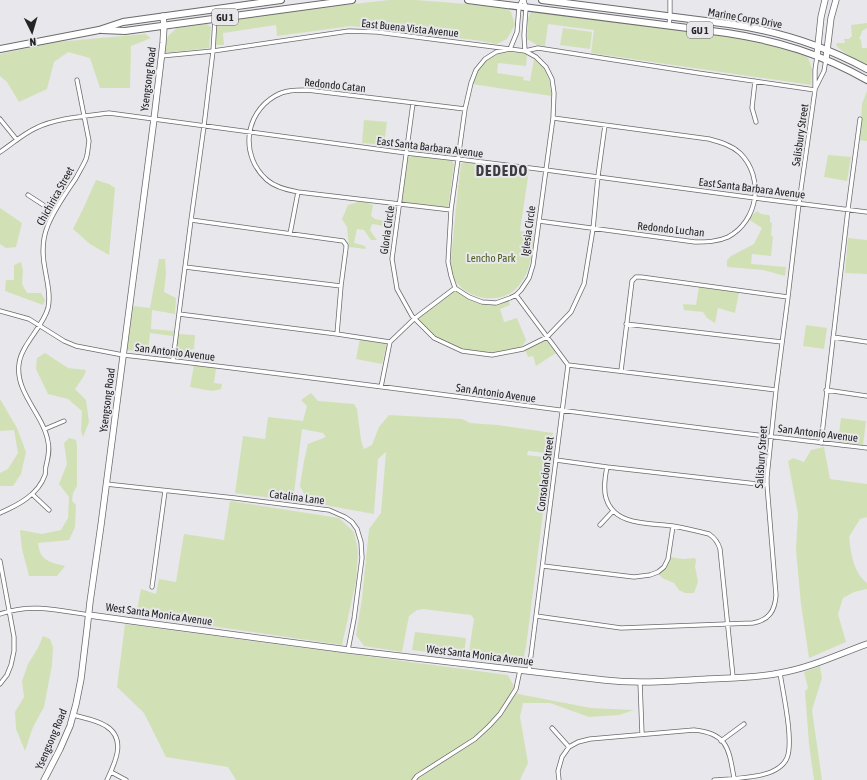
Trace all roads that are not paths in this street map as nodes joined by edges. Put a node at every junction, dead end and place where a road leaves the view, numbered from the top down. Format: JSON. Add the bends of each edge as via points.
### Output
{"nodes":[{"id":1,"x":281,"y":0,"type":"edge"},
{"id":2,"x":352,"y":0,"type":"edge"},
{"id":3,"x":468,"y":0,"type":"edge"},
{"id":4,"x":523,"y":0,"type":"edge"},
{"id":5,"x":542,"y":0,"type":"edge"},
{"id":6,"x":670,"y":0,"type":"edge"},
{"id":7,"x":825,"y":0,"type":"edge"},
{"id":8,"x":836,"y":0,"type":"edge"},
{"id":9,"x":519,"y":7,"type":"junction"},
{"id":10,"x":526,"y":8,"type":"junction"},
{"id":11,"x":162,"y":16,"type":"junction"},
{"id":12,"x":670,"y":16,"type":"junction"},
{"id":13,"x":215,"y":19,"type":"junction"},
{"id":14,"x":164,"y":26,"type":"junction"},
{"id":15,"x":669,"y":26,"type":"junction"},
{"id":16,"x":98,"y":30,"type":"junction"},
{"id":17,"x":818,"y":46,"type":"junction"},
{"id":18,"x":0,"y":49,"type":"edge"},
{"id":19,"x":510,"y":49,"type":"junction"},
{"id":20,"x":827,"y":49,"type":"junction"},
{"id":21,"x":213,"y":50,"type":"junction"},
{"id":22,"x":525,"y":51,"type":"junction"},
{"id":23,"x":816,"y":55,"type":"junction"},
{"id":24,"x":161,"y":56,"type":"junction"},
{"id":25,"x":826,"y":59,"type":"junction"},
{"id":26,"x":867,"y":69,"type":"edge"},
{"id":27,"x":77,"y":80,"type":"dead end"},
{"id":28,"x":867,"y":80,"type":"edge"},
{"id":29,"x":756,"y":81,"type":"junction"},
{"id":30,"x":815,"y":90,"type":"junction"},
{"id":31,"x":413,"y":103,"type":"junction"},
{"id":32,"x":465,"y":109,"type":"junction"},
{"id":33,"x":84,"y":116,"type":"junction"},
{"id":34,"x":553,"y":118,"type":"junction"},
{"id":35,"x":0,"y":119,"type":"edge"},
{"id":36,"x":154,"y":119,"type":"junction"},
{"id":37,"x":860,"y":119,"type":"dead end"},
{"id":38,"x":756,"y":122,"type":"dead end"},
{"id":39,"x":605,"y":125,"type":"junction"},
{"id":40,"x":204,"y":126,"type":"junction"},
{"id":41,"x":249,"y":132,"type":"junction"},
{"id":42,"x":16,"y":140,"type":"junction"},
{"id":43,"x":0,"y":152,"type":"edge"},
{"id":44,"x":406,"y":153,"type":"junction"},
{"id":45,"x":458,"y":159,"type":"junction"},
{"id":46,"x":546,"y":170,"type":"junction"},
{"id":47,"x":598,"y":176,"type":"junction"},
{"id":48,"x":298,"y":192,"type":"junction"},
{"id":49,"x":28,"y":195,"type":"dead end"},
{"id":50,"x":755,"y":198,"type":"junction"},
{"id":51,"x":799,"y":203,"type":"junction"},
{"id":52,"x":400,"y":204,"type":"junction"},
{"id":53,"x":848,"y":209,"type":"junction"},
{"id":54,"x":451,"y":210,"type":"junction"},
{"id":55,"x":54,"y":212,"type":"junction"},
{"id":56,"x":867,"y":212,"type":"edge"},
{"id":57,"x":191,"y":220,"type":"junction"},
{"id":58,"x":539,"y":221,"type":"junction"},
{"id":59,"x":593,"y":229,"type":"junction"},
{"id":60,"x":290,"y":234,"type":"junction"},
{"id":61,"x":185,"y":267,"type":"junction"},
{"id":62,"x":341,"y":286,"type":"junction"},
{"id":63,"x":455,"y":288,"type":"junction"},
{"id":64,"x":516,"y":295,"type":"junction"},
{"id":65,"x":788,"y":297,"type":"junction"},
{"id":66,"x":0,"y":311,"type":"edge"},
{"id":67,"x":179,"y":314,"type":"junction"},
{"id":68,"x":414,"y":319,"type":"junction"},
{"id":69,"x":626,"y":324,"type":"junction"},
{"id":70,"x":39,"y":326,"type":"junction"},
{"id":71,"x":337,"y":334,"type":"junction"},
{"id":72,"x":547,"y":337,"type":"junction"},
{"id":73,"x":833,"y":337,"type":"junction"},
{"id":74,"x":390,"y":342,"type":"junction"},
{"id":75,"x":782,"y":342,"type":"junction"},
{"id":76,"x":867,"y":342,"type":"edge"},
{"id":77,"x":123,"y":355,"type":"junction"},
{"id":78,"x":173,"y":360,"type":"junction"},
{"id":79,"x":568,"y":365,"type":"junction"},
{"id":80,"x":620,"y":371,"type":"junction"},
{"id":81,"x":381,"y":387,"type":"junction"},
{"id":82,"x":776,"y":390,"type":"junction"},
{"id":83,"x":826,"y":390,"type":"junction"},
{"id":84,"x":867,"y":396,"type":"edge"},
{"id":85,"x":562,"y":411,"type":"junction"},
{"id":86,"x":64,"y":421,"type":"dead end"},
{"id":87,"x":45,"y":429,"type":"junction"},
{"id":88,"x":772,"y":436,"type":"junction"},
{"id":89,"x":821,"y":443,"type":"junction"},
{"id":90,"x":867,"y":448,"type":"edge"},
{"id":91,"x":556,"y":460,"type":"junction"},
{"id":92,"x":607,"y":467,"type":"junction"},
{"id":93,"x":106,"y":484,"type":"junction"},
{"id":94,"x":767,"y":486,"type":"junction"},
{"id":95,"x":165,"y":491,"type":"junction"},
{"id":96,"x":32,"y":494,"type":"junction"},
{"id":97,"x":49,"y":510,"type":"dead end"},
{"id":98,"x":613,"y":511,"type":"junction"},
{"id":99,"x":0,"y":513,"type":"edge"},
{"id":100,"x":600,"y":525,"type":"dead end"},
{"id":101,"x":673,"y":526,"type":"junction"},
{"id":102,"x":0,"y":561,"type":"edge"},
{"id":103,"x":543,"y":566,"type":"junction"},
{"id":104,"x":152,"y":587,"type":"dead end"},
{"id":105,"x":9,"y":610,"type":"junction"},
{"id":106,"x":0,"y":614,"type":"edge"},
{"id":107,"x":89,"y":614,"type":"junction"},
{"id":108,"x":536,"y":616,"type":"junction"},
{"id":109,"x":727,"y":624,"type":"junction"},
{"id":110,"x":867,"y":644,"type":"edge"},
{"id":111,"x":348,"y":650,"type":"junction"},
{"id":112,"x":520,"y":670,"type":"junction"},
{"id":113,"x":529,"y":671,"type":"junction"},
{"id":114,"x":780,"y":673,"type":"junction"},
{"id":115,"x":733,"y":678,"type":"junction"},
{"id":116,"x":640,"y":682,"type":"junction"},
{"id":117,"x":0,"y":684,"type":"edge"},
{"id":118,"x":73,"y":716,"type":"junction"},
{"id":119,"x":744,"y":724,"type":"dead end"},
{"id":120,"x":552,"y":728,"type":"dead end"},
{"id":121,"x":642,"y":734,"type":"junction"},
{"id":122,"x":721,"y":740,"type":"junction"},
{"id":123,"x":569,"y":747,"type":"junction"},
{"id":124,"x":111,"y":772,"type":"junction"},
{"id":125,"x":734,"y":778,"type":"junction"},
{"id":126,"x":44,"y":780,"type":"edge"},
{"id":127,"x":107,"y":780,"type":"edge"},
{"id":128,"x":126,"y":780,"type":"edge"},
{"id":129,"x":414,"y":780,"type":"edge"},
{"id":130,"x":559,"y":780,"type":"edge"},
{"id":131,"x":714,"y":780,"type":"edge"}],
"edges":[{"from":1,"to":11,"type":"main road","number":"GU 1"},
{"from":2,"to":13,"type":"main road","number":"GU 1"},
{"from":3,"to":9,"type":"main road","number":"GU 1"},
{"from":4,"to":9,"type":"street"},
{"from":4,"to":10,"type":"street"},
{"from":5,"to":12,"type":"main road","name":"Marine Corps Drive","number":"GU 1"},
{"from":6,"to":12,"type":"street"},
{"from":7,"to":17,"type":"main road"},
{"from":8,"to":20,"type":"main road"},
{"from":9,"to":10,"type":"main road","number":"GU 1"},
{"from":9,"to":19,"type":"street","via":[[516,32]]},
{"from":10,"to":15,"type":"main road","number":"GU 1"},
{"from":10,"to":22,"type":"street"},
{"from":11,"to":14,"type":"main road","name":"Ysengsong Road"},
{"from":11,"to":16,"type":"main road","number":"GU 1","via":[[123,22]]},
{"from":12,"to":15,"type":"street"},
{"from":12,"to":17,"type":"main road","name":"Marine Corps Drive","number":"GU 1","via":[[756,28]]},
{"from":13,"to":14,"type":"main road","number":"GU 1"},
{"from":13,"to":21,"type":"street"},
{"from":14,"to":16,"type":"main road","number":"GU 1","via":[[125,31]]},
{"from":14,"to":24,"type":"main road","name":"Ysengsong Road"},
{"from":15,"to":23,"type":"main road","number":"GU 1","via":[[754,38]]},
{"from":16,"to":18,"type":"main road","number":"GU 1"},
{"from":17,"to":20,"type":"main road","name":"Marine Corps Drive","number":"GU 1"},
{"from":17,"to":23,"type":"main road"},
{"from":19,"to":21,"type":"street","name":"East Buena Vista Avenue","via":[[377,32],[349,31]]},
{"from":19,"to":22,"type":"street","name":"Iglesia Circle"},
{"from":19,"to":32,"type":"street","name":"Iglesia Circle","via":[[496,52],[484,59],[470,83]]},
{"from":20,"to":25,"type":"main road"},
{"from":20,"to":26,"type":"main road","name":"Marine Corps Drive","number":"GU 1"},
{"from":21,"to":24,"type":"street","name":"East Buena Vista Avenue"},
{"from":21,"to":40,"type":"street"},
{"from":22,"to":29,"type":"street","via":[[538,48]]},
{"from":22,"to":34,"type":"street","name":"Iglesia Circle","via":[[546,67],[552,79]]},
{"from":23,"to":25,"type":"main road","number":"GU 1"},
{"from":23,"to":30,"type":"street","name":"Salisbury Street"},
{"from":24,"to":36,"type":"main road","name":"Ysengsong Road"},
{"from":25,"to":28,"type":"main road","number":"GU 1"},
{"from":25,"to":30,"type":"street","name":"Salisbury Street","via":[[824,71]]},
{"from":27,"to":33,"type":"street","name":"Chichirica Street"},
{"from":29,"to":30,"type":"street"},
{"from":29,"to":38,"type":"street","via":[[752,108]]},
{"from":30,"to":51,"type":"street","name":"Salisbury Street"},
{"from":31,"to":32,"type":"street","name":"Redondo Catan"},
{"from":31,"to":41,"type":"street","name":"Redondo Catan","via":[[291,90],[275,96],[262,106]]},
{"from":31,"to":44,"type":"street","name":"Gloria Circle"},
{"from":32,"to":45,"type":"street","name":"Iglesia Circle"},
{"from":33,"to":36,"type":"street","name":"East Santa Barbara Avenue","via":[[109,113]]},
{"from":33,"to":42,"type":"street","name":"East Santa Barbara Avenue","via":[[51,122]]},
{"from":33,"to":55,"type":"street","name":"Chichirica Street","via":[[89,141],[86,158]]},
{"from":34,"to":39,"type":"street","name":"Redondo Luchan"},
{"from":34,"to":46,"type":"street","name":"Iglesia Circle"},
{"from":35,"to":42,"type":"street"},
{"from":36,"to":40,"type":"street","name":"East Santa Barbara Avenue"},
{"from":36,"to":77,"type":"main road","name":"Ysengsong Road"},
{"from":37,"to":53,"type":"street"},
{"from":39,"to":47,"type":"street","name":"Gloria Circle"},
{"from":39,"to":50,"type":"street","name":"Redondo Luchan","via":[[710,139],[726,144],[740,153],[750,166],[755,182]]},
{"from":40,"to":41,"type":"street","name":"East Santa Barbara Avenue"},
{"from":40,"to":57,"type":"street"},
{"from":41,"to":44,"type":"street","name":"East Santa Barbara Avenue"},
{"from":41,"to":48,"type":"street","name":"Redondo Catan","via":[[250,152],[256,168],[272,183]]},
{"from":42,"to":43,"type":"street","name":"East Santa Barbara Avenue"},
{"from":44,"to":45,"type":"street","name":"East Santa Barbara Avenue"},
{"from":44,"to":52,"type":"street","name":"Gloria Circle"},
{"from":45,"to":46,"type":"street","name":"East Santa Barbara Avenue"},
{"from":45,"to":54,"type":"street","name":"Iglesia Circle"},
{"from":46,"to":47,"type":"street","name":"East Santa Barbara Avenue"},
{"from":46,"to":58,"type":"street","name":"Iglesia Circle"},
{"from":47,"to":50,"type":"street","name":"East Santa Barbara Avenue"},
{"from":47,"to":59,"type":"street","name":"Gloria Circle"},
{"from":48,"to":52,"type":"street","name":"Redondo Catan"},
{"from":48,"to":60,"type":"street"},
{"from":49,"to":55,"type":"street"},
{"from":50,"to":51,"type":"street","name":"East Santa Barbara Avenue"},
{"from":50,"to":59,"type":"street","name":"Redondo Luchan","via":[[750,214],[741,228],[727,237],[711,242]]},
{"from":51,"to":53,"type":"street","name":"East Santa Barbara Avenue"},
{"from":51,"to":65,"type":"street","name":"Salisbury Street"},
{"from":52,"to":54,"type":"street","name":"Redondo Catan"},
{"from":52,"to":68,"type":"street","name":"Gloria Circle","via":[[392,259],[397,289]]},
{"from":53,"to":56,"type":"street","name":"East Santa Barbara Avenue"},
{"from":53,"to":73,"type":"street"},
{"from":54,"to":63,"type":"street","name":"Iglesia Circle","via":[[448,262]]},
{"from":55,"to":70,"type":"street","name":"Chichirica Street","via":[[44,236],[42,251],[49,296],[48,308]]},
{"from":57,"to":60,"type":"street"},
{"from":57,"to":61,"type":"street"},
{"from":58,"to":59,"type":"street","name":"Redondo Luchan"},
{"from":58,"to":64,"type":"street","name":"Iglesia Circle","via":[[529,278]]},
{"from":59,"to":72,"type":"street","name":"Gloria Circle","via":[[584,284],[571,312]]},
{"from":60,"to":62,"type":"street","via":[[340,240],[345,243]]},
{"from":61,"to":62,"type":"street"},
{"from":61,"to":67,"type":"street"},
{"from":62,"to":71,"type":"street"},
{"from":63,"to":64,"type":"street","via":[[482,302],[496,303]]},
{"from":63,"to":68,"type":"street"},
{"from":64,"to":72,"type":"street"},
{"from":65,"to":69,"type":"street","via":[[639,276],[632,281]]},
{"from":65,"to":75,"type":"street","name":"Salisbury Street"},
{"from":66,"to":70,"type":"street","name":"San Antonio Avenue","via":[[29,319]]},
{"from":67,"to":71,"type":"street"},
{"from":67,"to":78,"type":"street"},
{"from":68,"to":72,"type":"street","name":"Gloria Circle","via":[[434,338],[462,351],[492,355],[523,349]]},
{"from":68,"to":74,"type":"street"},
{"from":69,"to":75,"type":"street"},
{"from":69,"to":80,"type":"street"},
{"from":70,"to":77,"type":"street","name":"San Antonio Avenue","via":[[76,346]]},
{"from":70,"to":87,"type":"street","name":"Chichirica Street","via":[[23,352],[18,377]]},
{"from":71,"to":74,"type":"street"},
{"from":72,"to":79,"type":"street"},
{"from":73,"to":76,"type":"street"},
{"from":73,"to":83,"type":"street"},
{"from":74,"to":81,"type":"street"},
{"from":75,"to":82,"type":"street","name":"Salisbury Street"},
{"from":77,"to":78,"type":"street","name":"San Antonio Avenue"},
{"from":77,"to":93,"type":"main road","name":"Ysengsong Road"},
{"from":78,"to":81,"type":"street","name":"San Antonio Avenue"},
{"from":79,"to":80,"type":"street"},
{"from":79,"to":85,"type":"street","name":"Consolacion Street"},
{"from":80,"to":82,"type":"street"},
{"from":81,"to":85,"type":"street","name":"San Antonio Avenue"},
{"from":82,"to":88,"type":"street","name":"Salisbury Street"},
{"from":83,"to":84,"type":"street"},
{"from":83,"to":89,"type":"street"},
{"from":85,"to":88,"type":"street","name":"San Antonio Avenue"},
{"from":85,"to":91,"type":"street","name":"Consolacion Street"},
{"from":86,"to":87,"type":"street"},
{"from":87,"to":96,"type":"street","name":"Chichirica Street","via":[[49,452],[45,474]]},
{"from":88,"to":89,"type":"street","name":"San Antonio Avenue"},
{"from":88,"to":94,"type":"street","name":"Salisbury Street"},
{"from":89,"to":90,"type":"street","name":"San Antonio Avenue"},
{"from":91,"to":92,"type":"street"},
{"from":91,"to":103,"type":"street","name":"Consolacion Street"},
{"from":92,"to":94,"type":"street"},
{"from":92,"to":98,"type":"street","via":[[605,497]]},
{"from":93,"to":95,"type":"street","name":"Catalina Lane"},
{"from":93,"to":107,"type":"main road","name":"Ysengsong Road"},
{"from":94,"to":109,"type":"street","name":"Salisbury Street","via":[[776,603],[770,614],[760,621]]},
{"from":95,"to":104,"type":"street"},
{"from":95,"to":111,"type":"street","name":"Catalina Lane","via":[[329,510],[352,522],[358,529],[362,558]]},
{"from":96,"to":97,"type":"street"},
{"from":96,"to":99,"type":"street","name":"Chichirica Street","via":[[16,506]]},
{"from":98,"to":100,"type":"street"},
{"from":98,"to":101,"type":"street","via":[[634,522]]},
{"from":101,"to":103,"type":"street","via":[[668,559],[658,572],[650,575],[634,577]]},
{"from":101,"to":109,"type":"street","via":[[709,534],[718,543]]},
{"from":102,"to":105,"type":"street"},
{"from":103,"to":108,"type":"street","name":"Consolacion Street"},
{"from":105,"to":106,"type":"street"},
{"from":105,"to":107,"type":"street","via":[[44,607]]},
{"from":105,"to":117,"type":"street","via":[[14,651],[7,675]]},
{"from":107,"to":111,"type":"main road","name":"West Santa Monica Avenue"},
{"from":107,"to":118,"type":"main road","name":"Ysengsong Road","via":[[81,679]]},
{"from":108,"to":109,"type":"street","name":"Salisbury Street","via":[[621,628]]},
{"from":108,"to":113,"type":"street","name":"Consolacion Street"},
{"from":109,"to":115,"type":"street"},
{"from":110,"to":114,"type":"main road","name":"West Santa Monica Avenue","via":[[811,665]]},
{"from":111,"to":112,"type":"main road","name":"West Santa Monica Avenue"},
{"from":112,"to":113,"type":"main road","name":"West Santa Monica Avenue"},
{"from":112,"to":129,"type":"street","via":[[516,689],[489,726],[475,739]]},
{"from":113,"to":116,"type":"main road","name":"West Santa Monica Avenue","via":[[616,682]]},
{"from":114,"to":115,"type":"main road","name":"West Santa Monica Avenue"},
{"from":114,"to":125,"type":"street","via":[[789,734],[787,758],[782,766],[771,772],[760,776]]},
{"from":115,"to":116,"type":"main road","name":"West Santa Monica Avenue"},
{"from":116,"to":121,"type":"street"},
{"from":118,"to":124,"type":"street","via":[[106,726],[114,732],[118,752]]},
{"from":118,"to":126,"type":"main road","name":"Ysengsong Road"},
{"from":119,"to":122,"type":"street"},
{"from":120,"to":123,"type":"street"},
{"from":121,"to":122,"type":"street","via":[[694,730],[716,735]]},
{"from":121,"to":123,"type":"street","via":[[590,739]]},
{"from":122,"to":125,"type":"street","via":[[729,752]]},
{"from":123,"to":130,"type":"street","via":[[562,757],[558,771]]},
{"from":124,"to":127,"type":"street"},
{"from":124,"to":128,"type":"street"},
{"from":125,"to":131,"type":"street"}]}
